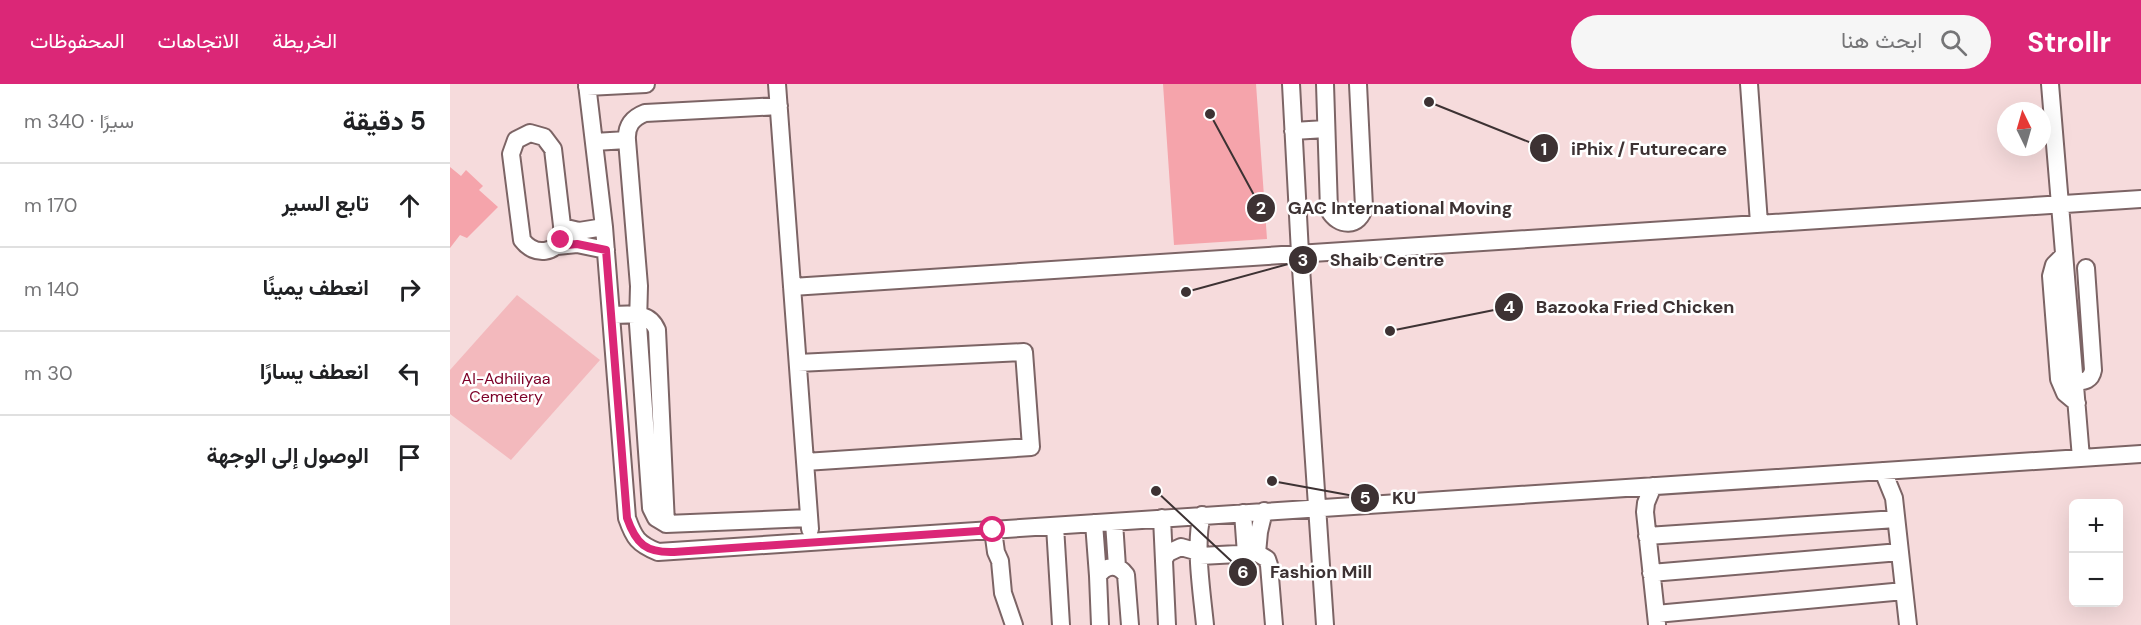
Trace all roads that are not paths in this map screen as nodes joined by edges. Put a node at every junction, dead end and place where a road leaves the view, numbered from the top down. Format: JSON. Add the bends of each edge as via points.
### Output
{"nodes":[{"id":1,"x":646,"y":84,"type":"edge"},
{"id":2,"x":777,"y":84,"type":"edge"},
{"id":3,"x":1291,"y":84,"type":"edge"},
{"id":4,"x":1325,"y":84,"type":"edge"},
{"id":5,"x":1358,"y":84,"type":"edge"},
{"id":6,"x":1749,"y":84,"type":"edge"},
{"id":7,"x":2050,"y":84,"type":"edge"},
{"id":8,"x":587,"y":86,"type":"edge"},
{"id":9,"x":779,"y":106,"type":"junction"},
{"id":10,"x":1326,"y":129,"type":"junction"},
{"id":11,"x":1293,"y":131,"type":"junction"},
{"id":12,"x":627,"y":140,"type":"junction"},
{"id":13,"x":594,"y":142,"type":"junction"},
{"id":14,"x":2141,"y":199,"type":"edge"},
{"id":15,"x":2060,"y":204,"type":"junction"},
{"id":16,"x":1759,"y":223,"type":"junction"},
{"id":17,"x":562,"y":227,"type":"junction"},
{"id":18,"x":604,"y":227,"type":"junction"},
{"id":19,"x":557,"y":246,"type":"junction"},
{"id":20,"x":606,"y":250,"type":"junction"},
{"id":21,"x":1300,"y":253,"type":"junction"},
{"id":22,"x":2064,"y":255,"type":"junction"},
{"id":23,"x":2086,"y":268,"type":"dead end"},
{"id":24,"x":792,"y":287,"type":"junction"},
{"id":25,"x":638,"y":314,"type":"junction"},
{"id":26,"x":611,"y":315,"type":"junction"},
{"id":27,"x":798,"y":363,"type":"junction"},
{"id":28,"x":2075,"y":382,"type":"junction"},
{"id":29,"x":2076,"y":403,"type":"junction"},
{"id":30,"x":2141,"y":454,"type":"edge"},
{"id":31,"x":2081,"y":458,"type":"junction"},
{"id":32,"x":805,"y":462,"type":"junction"},
{"id":33,"x":1883,"y":471,"type":"junction"},
{"id":34,"x":1653,"y":486,"type":"junction"},
{"id":35,"x":1317,"y":507,"type":"junction"},
{"id":36,"x":1264,"y":511,"type":"junction"},
{"id":37,"x":1243,"y":513,"type":"junction"},
{"id":38,"x":1202,"y":515,"type":"junction"},
{"id":39,"x":809,"y":518,"type":"junction"},
{"id":40,"x":1162,"y":518,"type":"junction"},
{"id":41,"x":1896,"y":519,"type":"junction"},
{"id":42,"x":1113,"y":522,"type":"junction"},
{"id":43,"x":1094,"y":523,"type":"junction"},
{"id":44,"x":1055,"y":526,"type":"junction"},
{"id":45,"x":998,"y":530,"type":"junction"},
{"id":46,"x":1647,"y":536,"type":"junction"},
{"id":47,"x":811,"y":543,"type":"junction"},
{"id":48,"x":1900,"y":552,"type":"junction"},
{"id":49,"x":1252,"y":554,"type":"junction"},
{"id":50,"x":1200,"y":556,"type":"junction"},
{"id":51,"x":1164,"y":559,"type":"junction"},
{"id":52,"x":1117,"y":567,"type":"junction"},
{"id":53,"x":1651,"y":573,"type":"junction"},
{"id":54,"x":1098,"y":576,"type":"junction"},
{"id":55,"x":1904,"y":591,"type":"junction"},
{"id":56,"x":1657,"y":620,"type":"edge"},
{"id":57,"x":1014,"y":625,"type":"edge"},
{"id":58,"x":1061,"y":625,"type":"edge"},
{"id":59,"x":1100,"y":625,"type":"edge"},
{"id":60,"x":1130,"y":625,"type":"edge"},
{"id":61,"x":1167,"y":625,"type":"edge"},
{"id":62,"x":1204,"y":625,"type":"edge"},
{"id":63,"x":1274,"y":625,"type":"edge"},
{"id":64,"x":1324,"y":625,"type":"edge"},
{"id":65,"x":1908,"y":625,"type":"edge"}],
"edges":[{"from":1,"to":8,"type":"street"},
{"from":2,"to":9,"type":"street"},
{"from":3,"to":11,"type":"street"},
{"from":4,"to":10,"type":"street"},
{"from":5,"to":10,"type":"street","via":[[1364,207],[1357,220],[1347,224],[1337,221],[1329,210]]},
{"from":6,"to":16,"type":"street"},
{"from":7,"to":15,"type":"street"},
{"from":8,"to":13,"type":"street"},
{"from":9,"to":12,"type":"street","via":[[645,113],[632,120]]},
{"from":9,"to":24,"type":"street"},
{"from":10,"to":11,"type":"street"},
{"from":11,"to":21,"type":"street"},
{"from":12,"to":13,"type":"street"},
{"from":12,"to":25,"type":"street"},
{"from":13,"to":18,"type":"street"},
{"from":14,"to":15,"type":"street"},
{"from":15,"to":16,"type":"street"},
{"from":15,"to":22,"type":"street"},
{"from":16,"to":21,"type":"street"},
{"from":17,"to":18,"type":"street","via":[[588,231]]},
{"from":17,"to":19,"type":"street"},
{"from":17,"to":19,"type":"street","via":[[553,149],[544,136],[522,135],[511,154],[522,240],[538,252]]},
{"from":18,"to":20,"type":"street"},
{"from":19,"to":20,"type":"street","via":[[577,244]]},
{"from":20,"to":26,"type":"street"},
{"from":21,"to":24,"type":"street"},
{"from":21,"to":35,"type":"street"},
{"from":22,"to":28,"type":"street"},
{"from":22,"to":29,"type":"street","via":[[2054,265],[2051,276],[2059,379],[2065,393]]},
{"from":23,"to":28,"type":"street","via":[[2093,370],[2087,380]]},
{"from":24,"to":27,"type":"street"},
{"from":25,"to":26,"type":"street"},
{"from":25,"to":39,"type":"street","via":[[651,508],[656,518],[666,524]]},
{"from":26,"to":47,"type":"street","via":[[627,518],[632,534],[643,546],[658,552]]},
{"from":27,"to":32,"type":"street"},
{"from":27,"to":32,"type":"street","via":[[1024,352],[1031,447]]},
{"from":28,"to":29,"type":"street"},
{"from":29,"to":31,"type":"street"},
{"from":30,"to":31,"type":"street"},
{"from":31,"to":33,"type":"street"},
{"from":32,"to":39,"type":"street"},
{"from":33,"to":34,"type":"street"},
{"from":33,"to":41,"type":"street","via":[[1892,489]]},
{"from":34,"to":35,"type":"street"},
{"from":34,"to":46,"type":"street","via":[[1646,503]]},
{"from":35,"to":36,"type":"street"},
{"from":35,"to":64,"type":"street"},
{"from":36,"to":37,"type":"street"},
{"from":36,"to":49,"type":"street"},
{"from":37,"to":38,"type":"street"},
{"from":37,"to":49,"type":"street"},
{"from":38,"to":40,"type":"street"},
{"from":38,"to":50,"type":"street"},
{"from":39,"to":47,"type":"street"},
{"from":40,"to":42,"type":"street"},
{"from":40,"to":51,"type":"street"},
{"from":41,"to":46,"type":"street"},
{"from":41,"to":48,"type":"street"},
{"from":42,"to":43,"type":"street"},
{"from":42,"to":52,"type":"street"},
{"from":43,"to":44,"type":"street"},
{"from":43,"to":54,"type":"street"},
{"from":44,"to":45,"type":"street"},
{"from":44,"to":58,"type":"street"},
{"from":45,"to":47,"type":"street"},
{"from":45,"to":57,"type":"street","via":[[1004,551],[1000,561],[1003,593]]},
{"from":46,"to":53,"type":"street"},
{"from":48,"to":53,"type":"street"},
{"from":48,"to":55,"type":"street"},
{"from":49,"to":50,"type":"street"},
{"from":49,"to":63,"type":"street","via":[[1267,559],[1269,565]]},
{"from":50,"to":51,"type":"street","via":[[1181,547]]},
{"from":50,"to":62,"type":"street"},
{"from":51,"to":61,"type":"street"},
{"from":52,"to":54,"type":"street","via":[[1106,568]]},
{"from":52,"to":60,"type":"street","via":[[1126,575]]},
{"from":53,"to":56,"type":"street"},
{"from":54,"to":59,"type":"street"},
{"from":55,"to":56,"type":"street"},
{"from":55,"to":65,"type":"street"}]}
